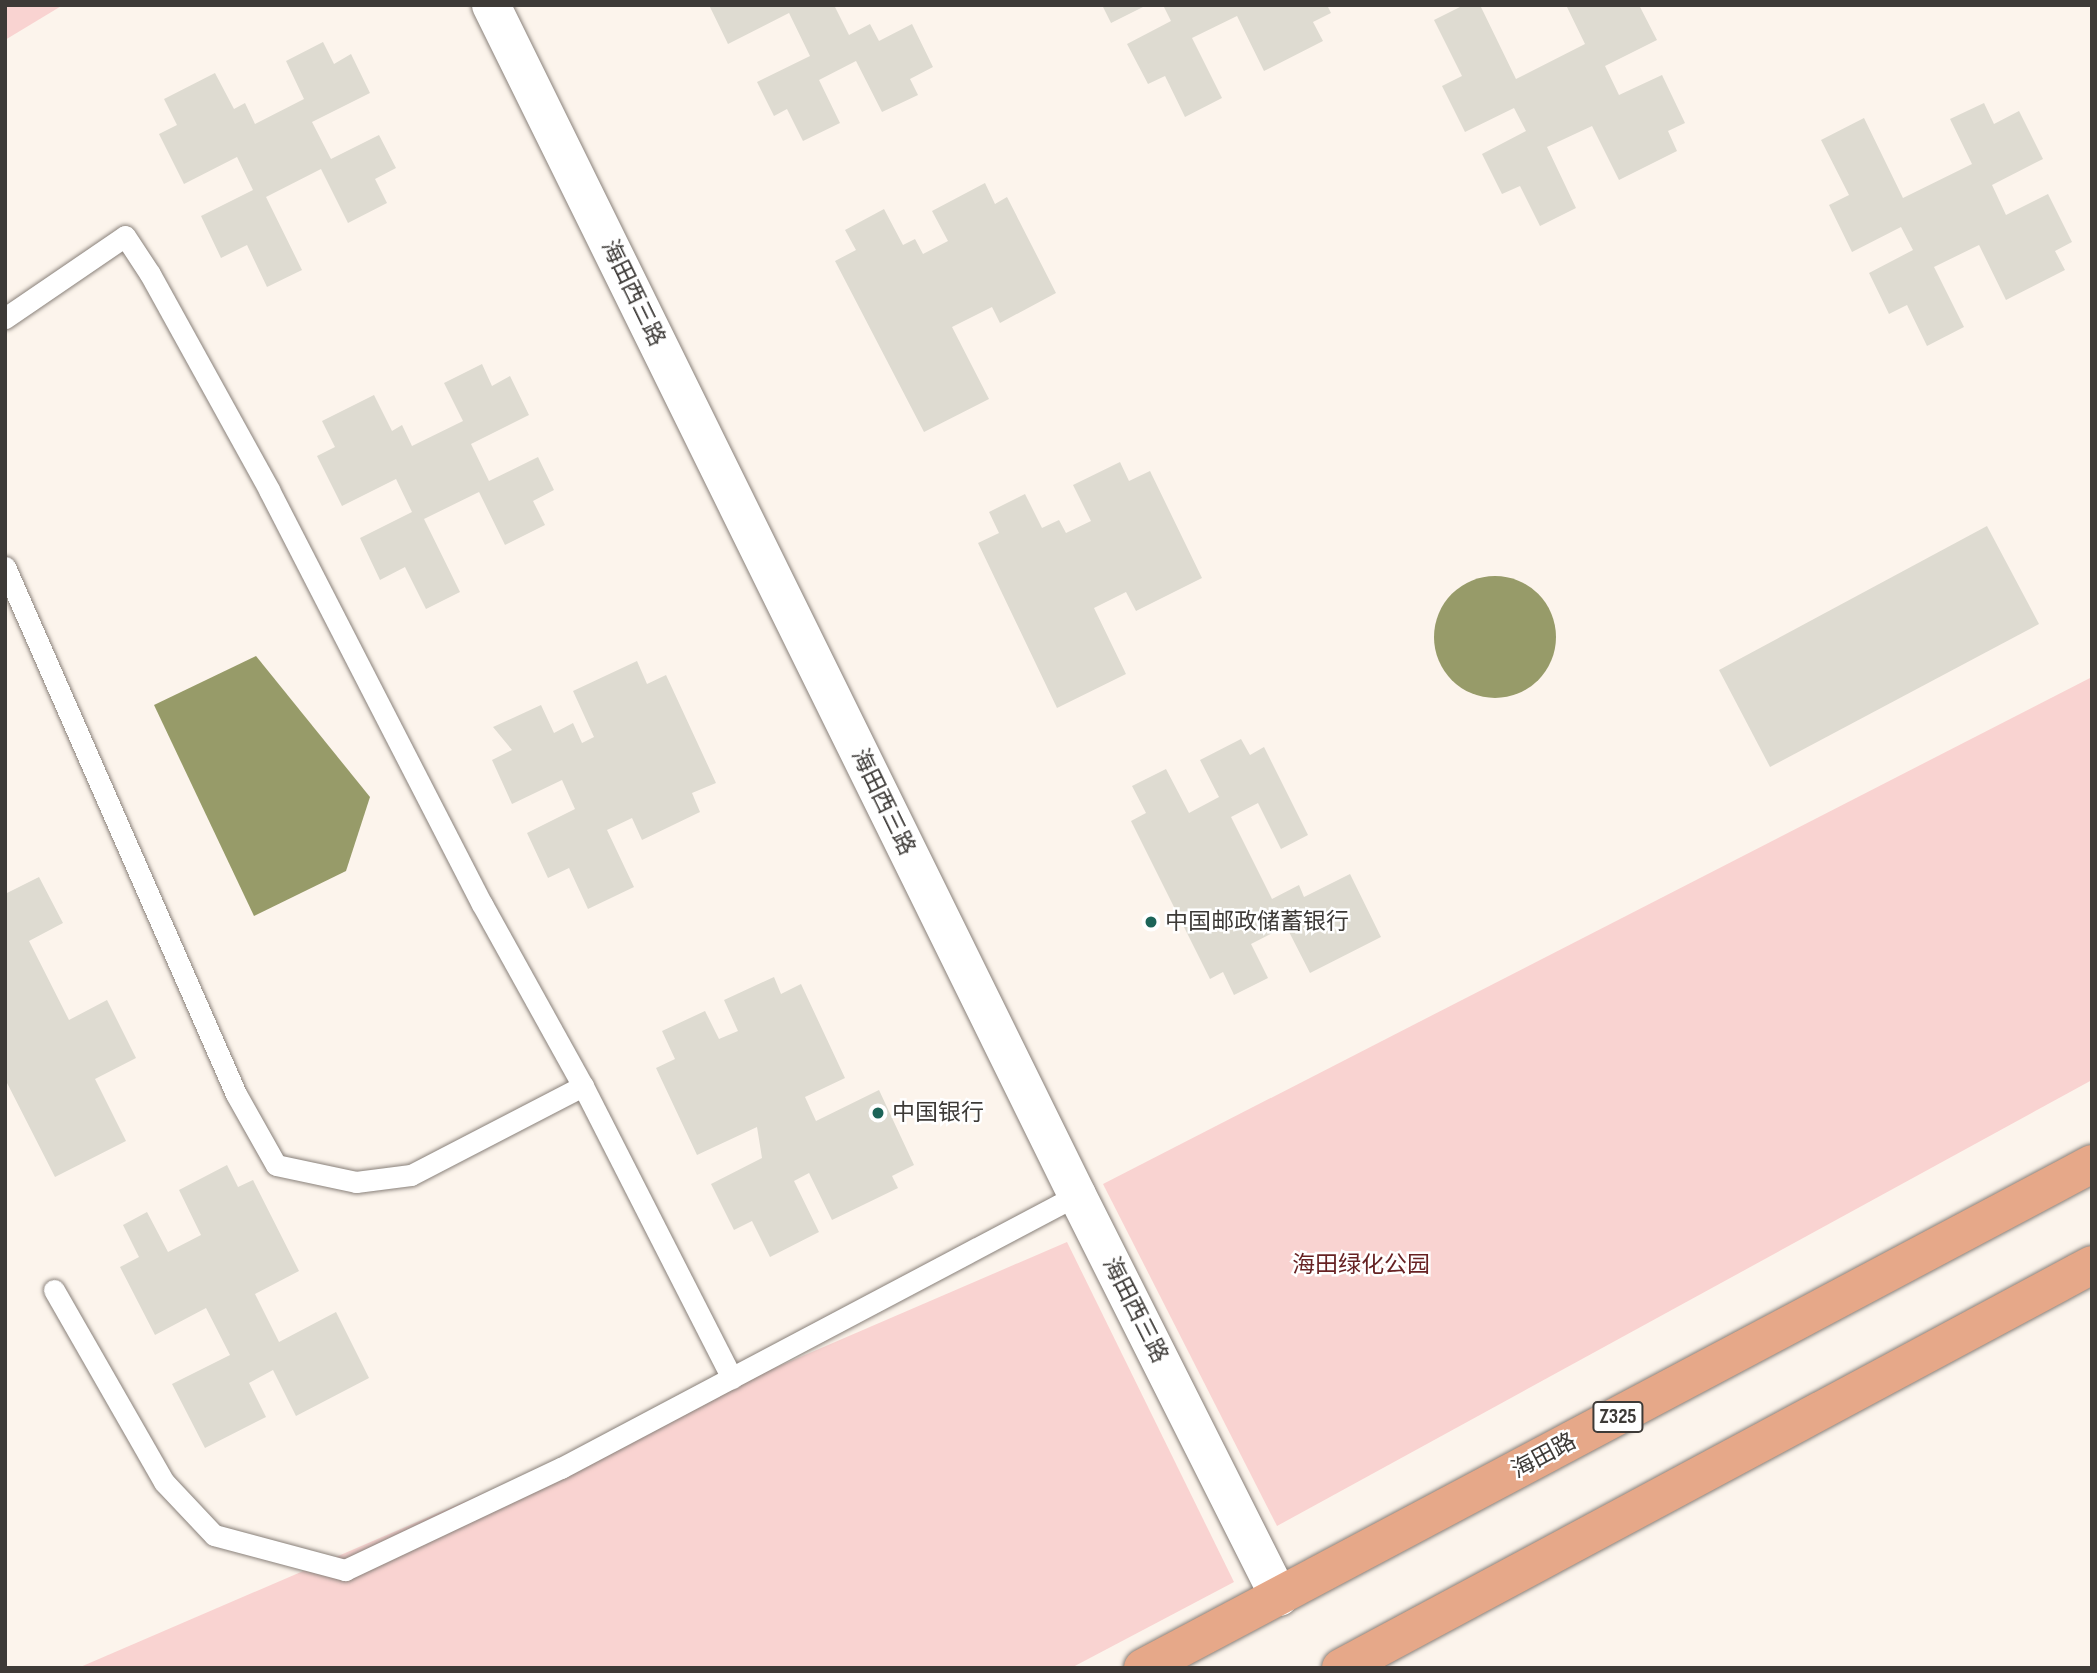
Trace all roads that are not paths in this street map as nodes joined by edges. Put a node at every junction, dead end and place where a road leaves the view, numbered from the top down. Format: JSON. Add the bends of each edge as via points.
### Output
{"nodes":[{"id":1,"x":491,"y":5,"type":"edge"},
{"id":2,"x":5,"y":318,"type":"edge"},
{"id":3,"x":5,"y":567,"type":"edge"},
{"id":4,"x":583,"y":1086,"type":"junction"},
{"id":5,"x":2092,"y":1164,"type":"edge"},
{"id":6,"x":1077,"y":1195,"type":"junction"},
{"id":7,"x":2092,"y":1265,"type":"edge"},
{"id":8,"x":54,"y":1290,"type":"dead end"},
{"id":9,"x":732,"y":1378,"type":"junction"},
{"id":10,"x":1279,"y":1597,"type":"junction"},
{"id":11,"x":1143,"y":1668,"type":"edge"},
{"id":12,"x":1341,"y":1668,"type":"edge"}],
"edges":[{"from":1,"to":6,"type":"street","name":"海田西三路"},
{"from":2,"to":4,"type":"lane","via":[[125,236],[269,490],[482,904]]},
{"from":3,"to":4,"type":"lane","via":[[236,1094],[276,1165],[356,1182],[411,1175]]},
{"from":4,"to":9,"type":"lane"},
{"from":5,"to":10,"type":"main road","name":"海田路","number":"Z325"},
{"from":6,"to":9,"type":"lane"},
{"from":6,"to":10,"type":"street","name":"海田西三路"},
{"from":7,"to":12,"type":"main road"},
{"from":8,"to":9,"type":"lane","via":[[164,1482],[215,1535],[345,1570],[561,1468]]},
{"from":10,"to":11,"type":"main road","name":"海田路","number":"Z325"}]}
